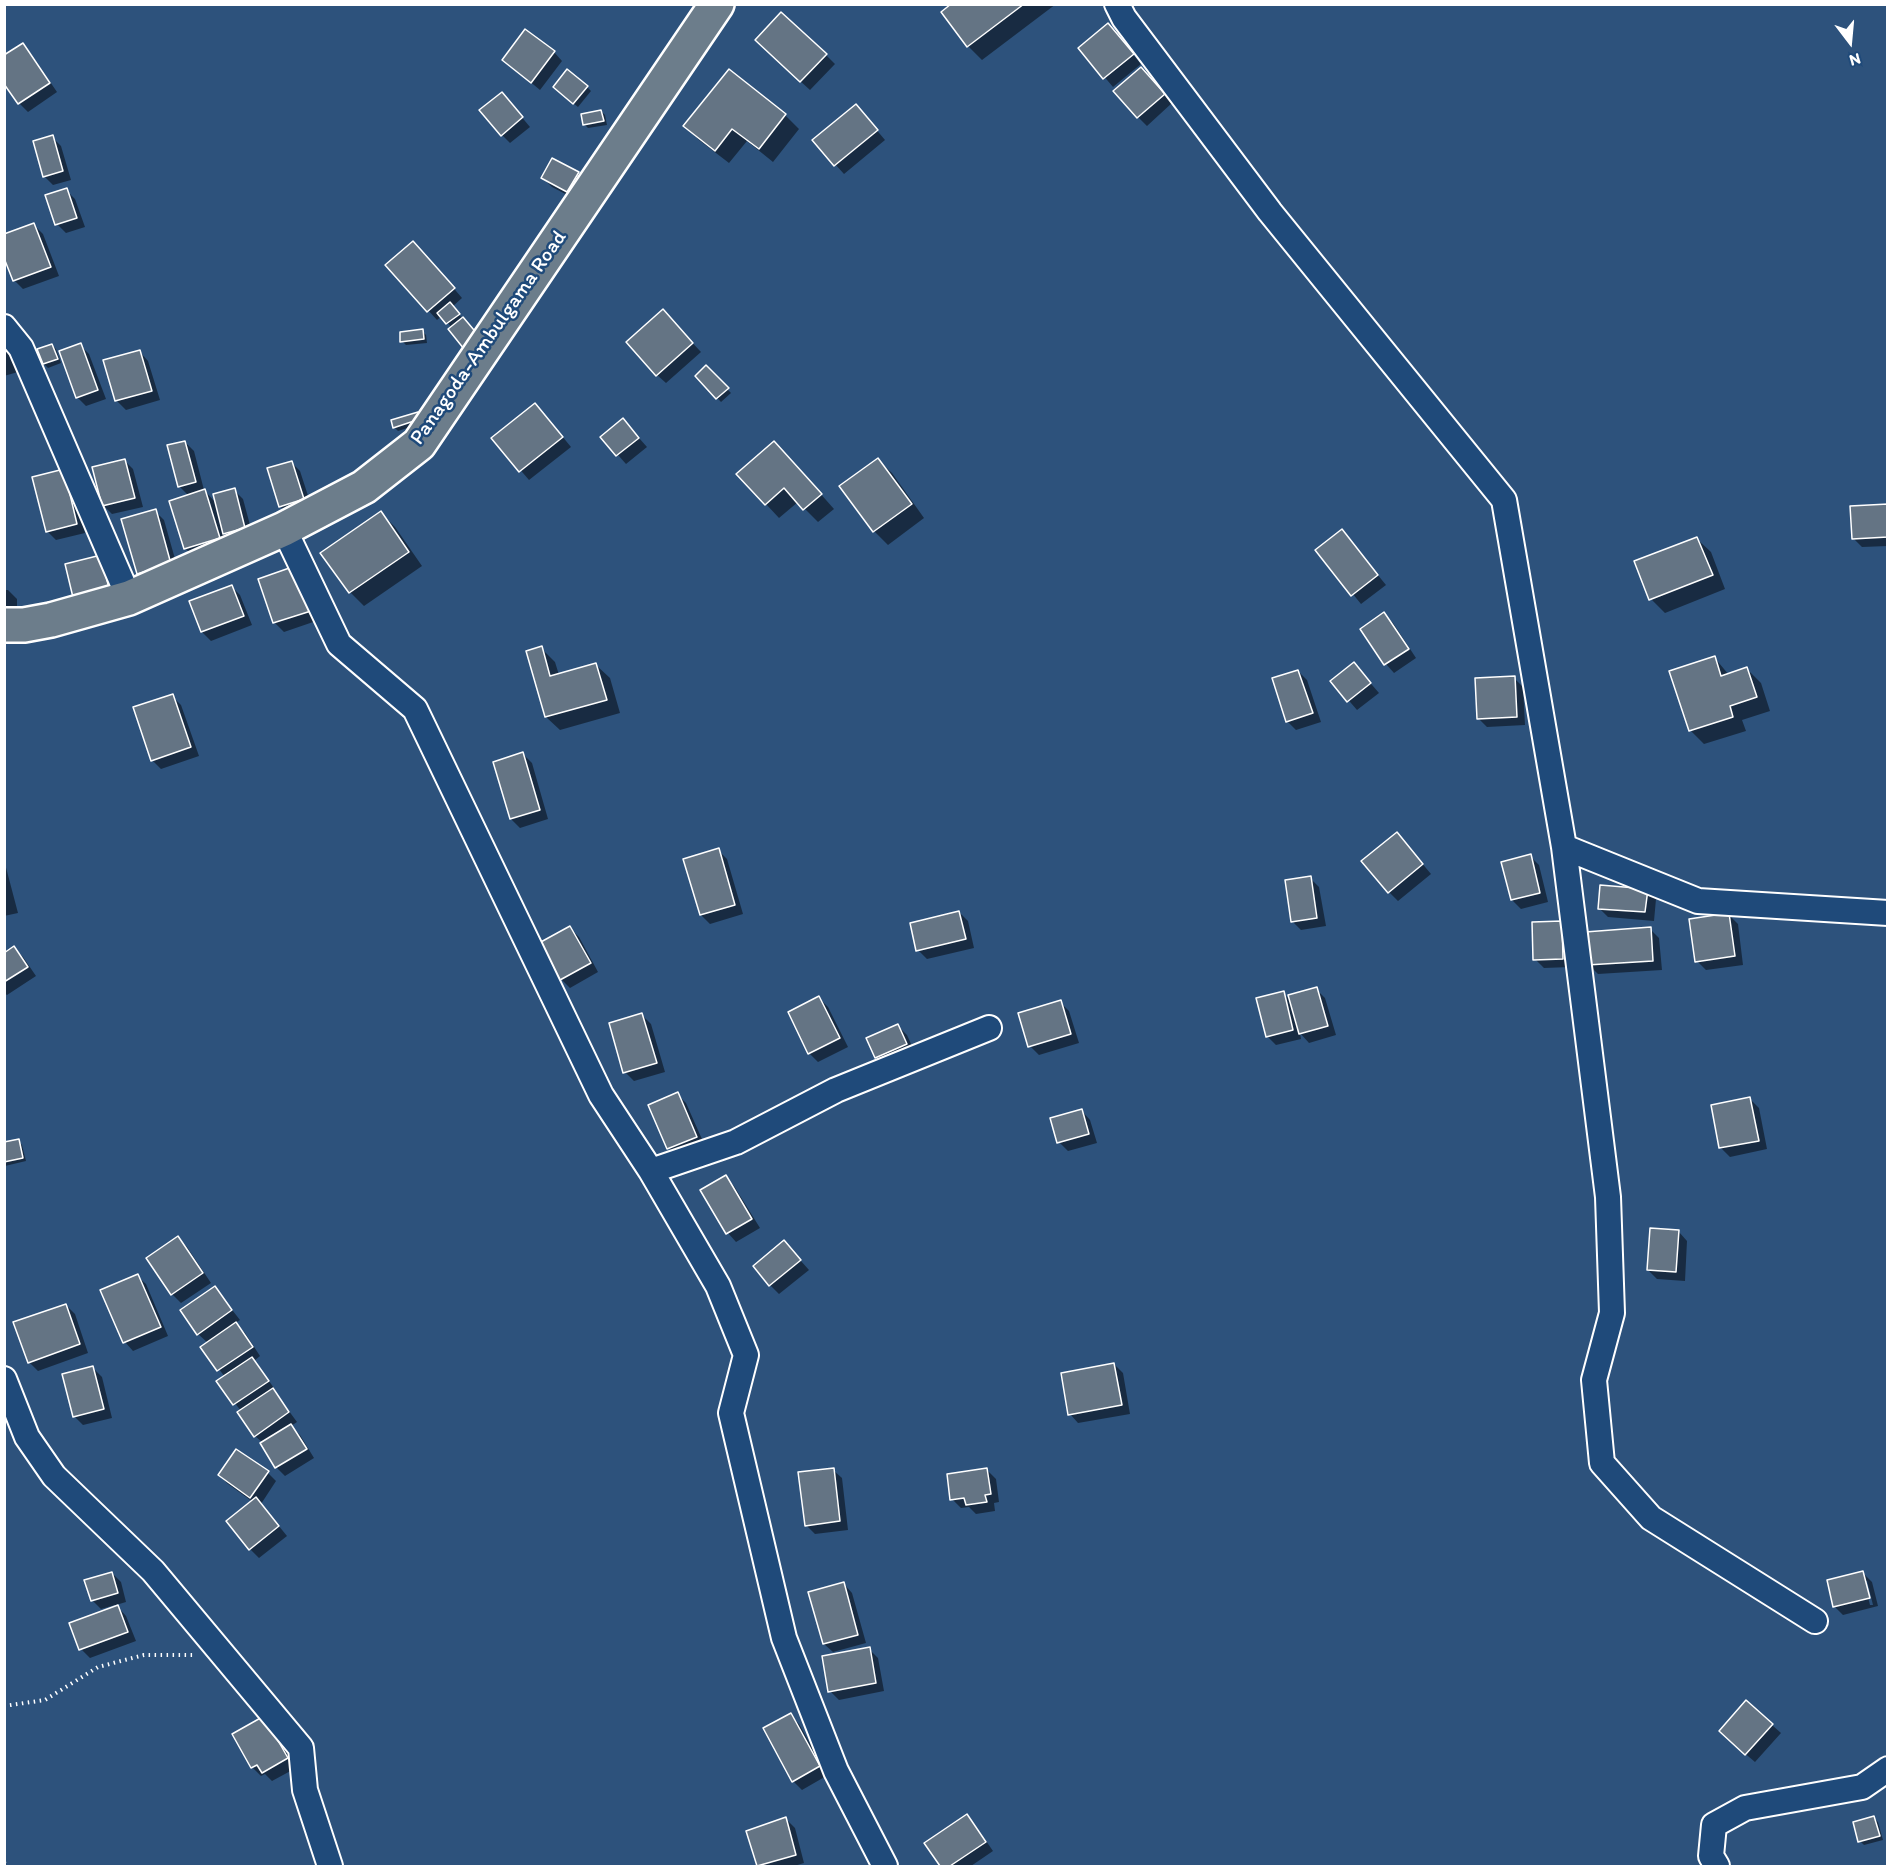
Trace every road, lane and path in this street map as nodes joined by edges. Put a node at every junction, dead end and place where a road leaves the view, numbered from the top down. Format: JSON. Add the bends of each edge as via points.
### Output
{"nodes":[{"id":1,"x":717,"y":4,"type":"edge"},
{"id":2,"x":1118,"y":4,"type":"edge"},
{"id":3,"x":4,"y":327,"type":"edge"},
{"id":4,"x":284,"y":529,"type":"junction"},
{"id":5,"x":129,"y":598,"type":"junction"},
{"id":6,"x":4,"y":625,"type":"edge"},
{"id":7,"x":1564,"y":846,"type":"junction"},
{"id":8,"x":1887,"y":913,"type":"edge"},
{"id":9,"x":990,"y":1028,"type":"dead end"},
{"id":10,"x":651,"y":1171,"type":"junction"},
{"id":11,"x":4,"y":1379,"type":"edge"},
{"id":12,"x":1815,"y":1621,"type":"dead end"},
{"id":13,"x":224,"y":1655,"type":"junction"},
{"id":14,"x":4,"y":1706,"type":"edge"},
{"id":15,"x":1887,"y":1769,"type":"edge"},
{"id":16,"x":4,"y":1862,"type":"edge"},
{"id":17,"x":6,"y":1866,"type":"edge"},
{"id":18,"x":330,"y":1866,"type":"edge"},
{"id":19,"x":885,"y":1866,"type":"edge"},
{"id":20,"x":1717,"y":1866,"type":"edge"}],
"edges":[{"from":1,"to":4,"type":"main road","name":"Panagoda-Ambulgama Road","via":[[419,444],[364,487]]},
{"from":2,"to":7,"type":"street","via":[[1124,18],[1270,212],[1504,500]]},
{"from":3,"to":5,"type":"street","via":[[21,348]]},
{"from":4,"to":5,"type":"main road","name":"Panagoda-Ambulgama Road"},
{"from":4,"to":10,"type":"street","via":[[339,644],[415,709],[601,1095]]},
{"from":5,"to":6,"type":"main road","name":"Panagoda-Ambulgama Road","via":[[51,620]]},
{"from":7,"to":8,"type":"street","via":[[1698,901]]},
{"from":7,"to":12,"type":"street","via":[[1608,1197],[1612,1313],[1594,1380],[1602,1463],[1651,1518]]},
{"from":9,"to":10,"type":"street","via":[[836,1090],[736,1142]]},
{"from":10,"to":19,"type":"street","via":[[718,1286],[746,1355],[731,1413],[784,1638],[836,1771]]},
{"from":11,"to":13,"type":"street","via":[[27,1437],[54,1476],[153,1571]]},
{"from":13,"to":14,"type":"path","via":[[144,1655],[98,1667],[45,1700]]},
{"from":13,"to":18,"type":"street","via":[[301,1748],[305,1790]]},
{"from":15,"to":20,"type":"street","via":[[1862,1787],[1745,1808],[1714,1825],[1711,1856]]},
{"from":16,"to":17,"type":"path"}]}
